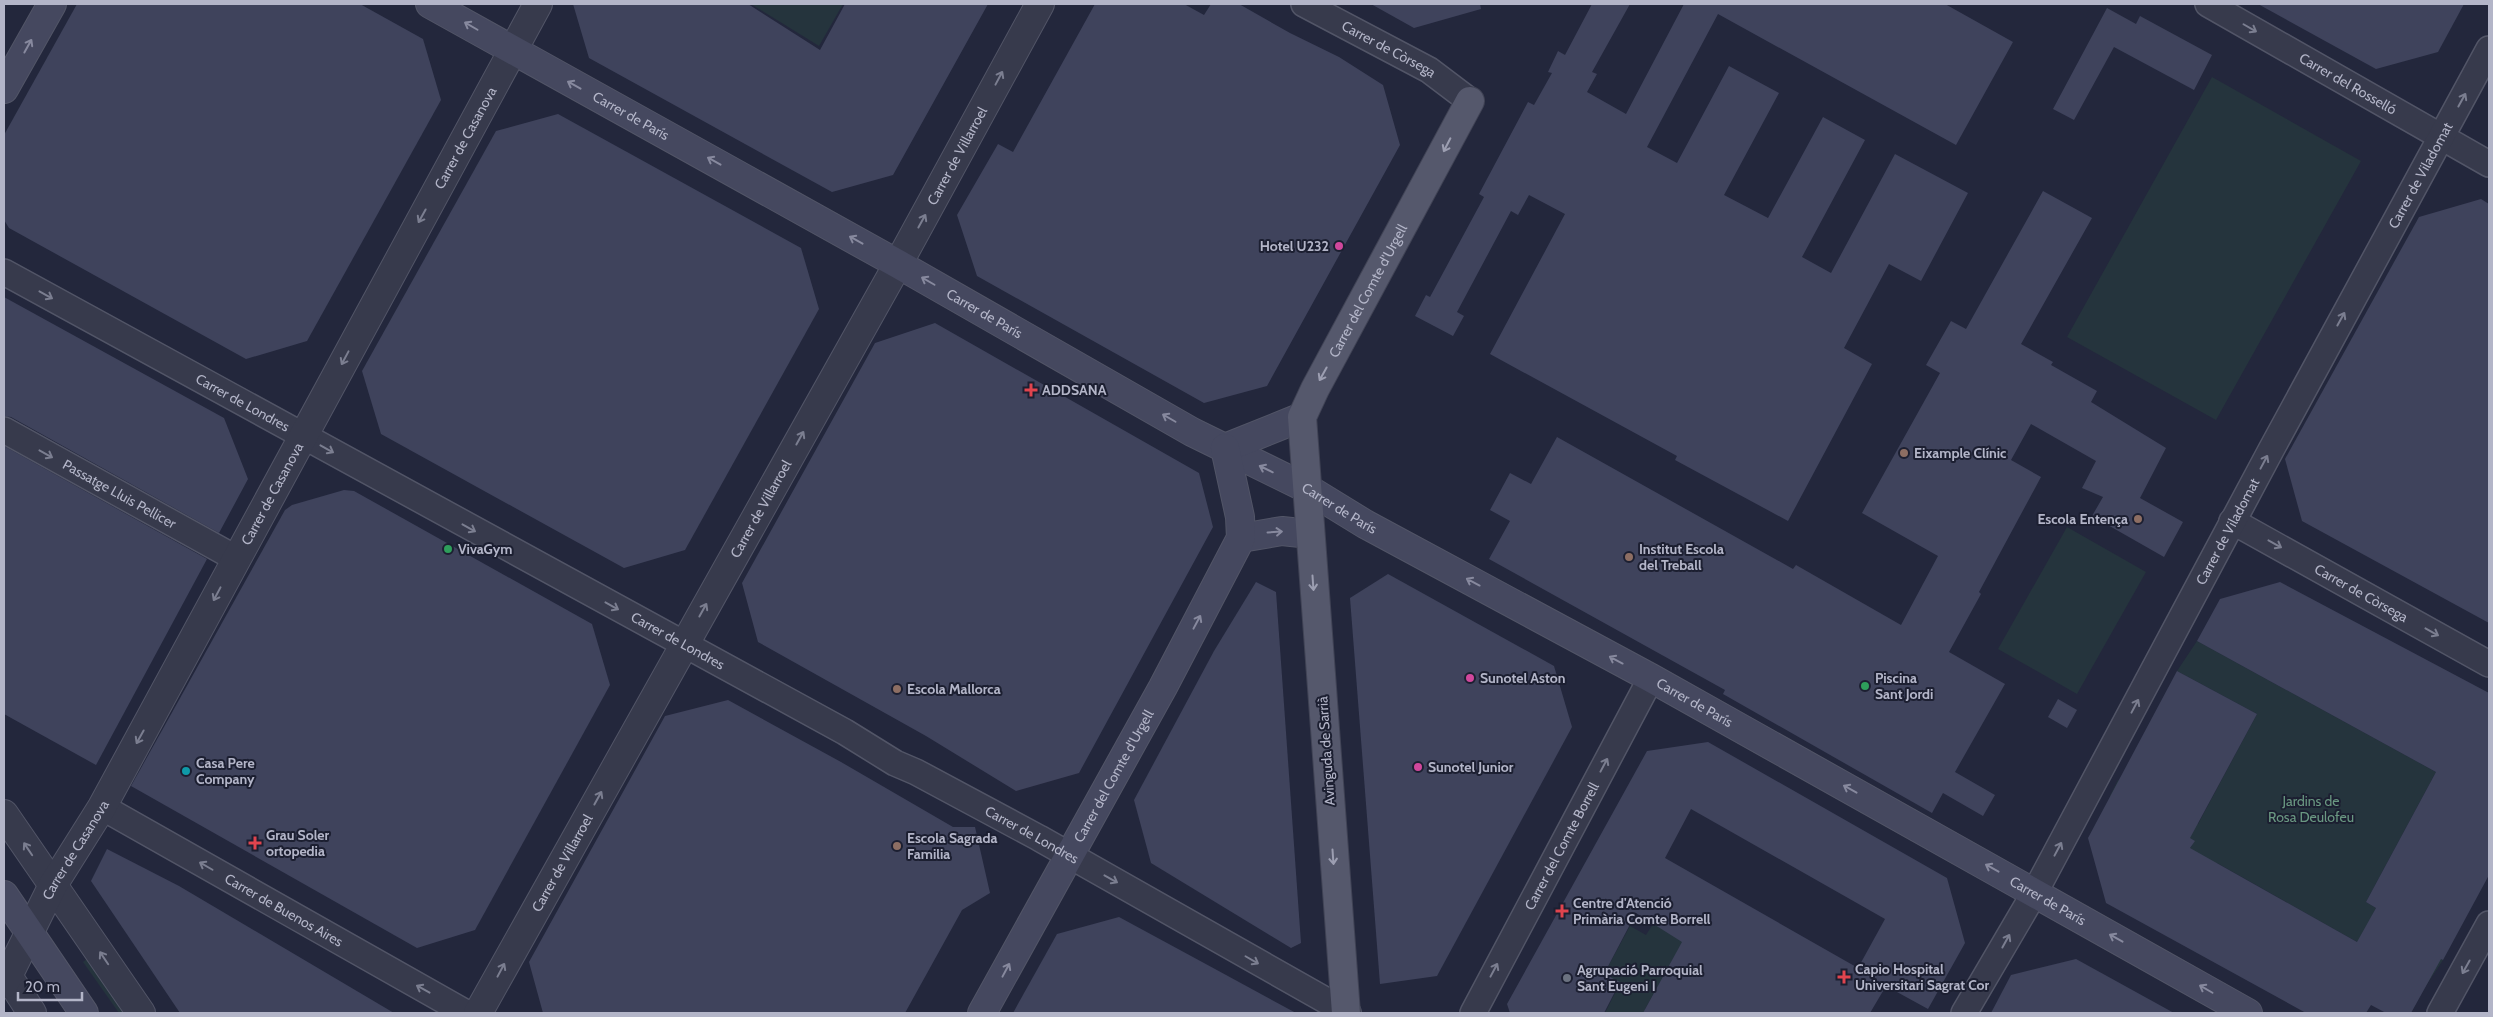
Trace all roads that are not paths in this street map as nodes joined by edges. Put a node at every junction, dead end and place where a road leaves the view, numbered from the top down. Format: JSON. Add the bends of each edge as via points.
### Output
{"nodes":[{"id":1,"x":52,"y":4,"type":"edge"},
{"id":2,"x":430,"y":4,"type":"edge"},
{"id":3,"x":538,"y":4,"type":"edge"},
{"id":4,"x":1040,"y":4,"type":"edge"},
{"id":5,"x":1304,"y":4,"type":"edge"},
{"id":6,"x":2208,"y":4,"type":"edge"},
{"id":7,"x":2489,"y":49,"type":"edge"},
{"id":8,"x":512,"y":50,"type":"junction"},
{"id":9,"x":4,"y":89,"type":"edge"},
{"id":10,"x":1470,"y":102,"type":"joint"},
{"id":11,"x":2442,"y":137,"type":"junction"},
{"id":12,"x":2489,"y":164,"type":"edge"},
{"id":13,"x":898,"y":264,"type":"junction"},
{"id":14,"x":4,"y":272,"type":"edge"},
{"id":15,"x":1302,"y":417,"type":"junction"},
{"id":16,"x":4,"y":430,"type":"edge"},
{"id":17,"x":303,"y":436,"type":"junction"},
{"id":18,"x":1224,"y":448,"type":"junction"},
{"id":19,"x":1308,"y":489,"type":"junction"},
{"id":20,"x":2232,"y":520,"type":"junction"},
{"id":21,"x":1310,"y":534,"type":"junction"},
{"id":22,"x":1241,"y":538,"type":"junction"},
{"id":23,"x":236,"y":559,"type":"junction"},
{"id":24,"x":684,"y":645,"type":"junction"},
{"id":25,"x":2489,"y":664,"type":"edge"},
{"id":26,"x":1651,"y":678,"type":"junction"},
{"id":27,"x":102,"y":807,"type":"junction"},
{"id":28,"x":4,"y":814,"type":"edge"},
{"id":29,"x":1068,"y":856,"type":"junction"},
{"id":30,"x":52,"y":885,"type":"junction"},
{"id":31,"x":2035,"y":892,"type":"junction"},
{"id":32,"x":4,"y":895,"type":"edge"},
{"id":33,"x":2489,"y":924,"type":"edge"},
{"id":34,"x":30,"y":933,"type":"junction"},
{"id":35,"x":5,"y":977,"type":"edge"},
{"id":36,"x":2242,"y":1012,"type":"edge"},
{"id":37,"x":32,"y":1013,"type":"edge"},
{"id":38,"x":84,"y":1013,"type":"edge"},
{"id":39,"x":141,"y":1013,"type":"edge"},
{"id":40,"x":466,"y":1013,"type":"edge"},
{"id":41,"x":478,"y":1013,"type":"edge"},
{"id":42,"x":982,"y":1013,"type":"edge"},
{"id":43,"x":1346,"y":1013,"type":"edge"},
{"id":44,"x":1473,"y":1013,"type":"edge"},
{"id":45,"x":1964,"y":1013,"type":"edge"},
{"id":46,"x":2440,"y":1013,"type":"edge"}],
"edges":[{"from":9,"to":1,"type":"main road","one_way":true},
{"from":8,"to":2,"type":"main road","name":"Carrer de París","one_way":true},
{"from":3,"to":8,"type":"street","name":"Carrer de Casanova"},
{"from":13,"to":4,"type":"street","name":"Carrer de Villarroel","one_way":true},
{"from":5,"to":10,"type":"street","name":"Carrer de Còrsega","via":[[1429,70]]},
{"from":6,"to":11,"type":"street","name":"Carrer del Rosselló","one_way":true},
{"from":11,"to":7,"type":"street","name":"Carrer de Viladomat","one_way":true},
{"from":13,"to":8,"type":"main road","name":"Carrer de París","one_way":true},
{"from":8,"to":17,"type":"street","name":"Carrer de Casanova","one_way":true},
{"from":10,"to":15,"type":"main road","name":"Carrer del Comte d'Urgell","one_way":true},
{"from":11,"to":12,"type":"street","name":"Carrer del Rosselló"},
{"from":20,"to":11,"type":"street","name":"Carrer de Viladomat","one_way":true},
{"from":18,"to":13,"type":"main road","name":"Carrer de París","one_way":true},
{"from":24,"to":13,"type":"street","name":"Carrer de Villarroel","one_way":true},
{"from":14,"to":17,"type":"street","name":"Carrer de Londres","one_way":true},
{"from":15,"to":18,"type":"main road"},
{"from":15,"to":19,"type":"main road"},
{"from":16,"to":23,"type":"street","name":"Passatge Lluis Pellicer","one_way":true},
{"from":17,"to":23,"type":"street","name":"Carrer de Casanova"},
{"from":17,"to":24,"type":"street","name":"Carrer de Londres","one_way":true},
{"from":19,"to":18,"type":"main road","name":"Carrer de París","one_way":true},
{"from":18,"to":22,"type":"main road","via":[[1240,517]]},
{"from":19,"to":21,"type":"main road","name":"Avinguda de Sarrià"},
{"from":26,"to":19,"type":"main road","name":"Carrer de París","one_way":true,"via":[[1365,524]]},
{"from":20,"to":25,"type":"street","name":"Carrer de Còrsega","one_way":true},
{"from":31,"to":20,"type":"street","name":"Carrer de Viladomat","one_way":true},
{"from":22,"to":21,"type":"main road","one_way":true,"via":[[1282,532]]},
{"from":21,"to":43,"type":"main road","name":"Avinguda de Sarrià","one_way":true},
{"from":29,"to":22,"type":"main road","name":"Carrer del Comte d'Urgell","one_way":true,"via":[[1163,687]]},
{"from":23,"to":27,"type":"street","name":"Carrer de Casanova","one_way":true},
{"from":24,"to":29,"type":"street","name":"Carrer de Londres"},
{"from":41,"to":24,"type":"street","name":"Carrer de Villarroel","one_way":true},
{"from":31,"to":26,"type":"main road","name":"Carrer de París","one_way":true},
{"from":44,"to":26,"type":"street","name":"Carrer del Comte Borrell","one_way":true},
{"from":27,"to":30,"type":"street","name":"Carrer de Casanova"},
{"from":40,"to":27,"type":"street","name":"Carrer de Buenos Aires","one_way":true},
{"from":30,"to":28,"type":"street","one_way":true},
{"from":42,"to":29,"type":"main road","name":"Carrer del Comte d'Urgell","one_way":true},
{"from":29,"to":43,"type":"street","name":"Carrer de Londres","one_way":true},
{"from":30,"to":34,"type":"street","name":"Carrer de Casanova"},
{"from":39,"to":30,"type":"street","one_way":true},
{"from":36,"to":31,"type":"main road","name":"Carrer de París","one_way":true},
{"from":45,"to":31,"type":"street","name":"Carrer de Viladomat","one_way":true},
{"from":32,"to":34,"type":"main road"},
{"from":33,"to":46,"type":"street","one_way":true},
{"from":34,"to":35,"type":"street","name":"Carrer de Casanova"},
{"from":34,"to":38,"type":"main road"},
{"from":35,"to":37,"type":"street"}]}
